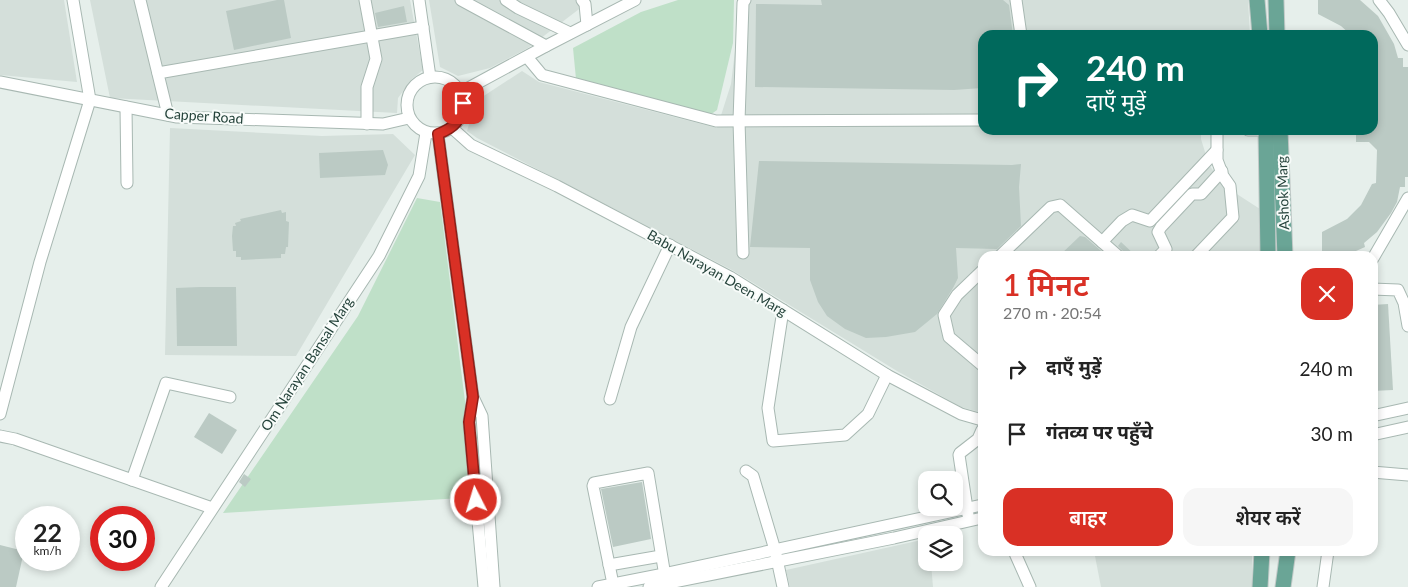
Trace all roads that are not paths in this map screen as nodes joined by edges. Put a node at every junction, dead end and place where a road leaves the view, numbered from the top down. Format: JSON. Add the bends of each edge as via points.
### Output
{"nodes":[{"id":1,"x":73,"y":0,"type":"edge"},
{"id":2,"x":140,"y":0,"type":"edge"},
{"id":3,"x":365,"y":0,"type":"edge"},
{"id":4,"x":418,"y":0,"type":"edge"},
{"id":5,"x":461,"y":0,"type":"edge"},
{"id":6,"x":506,"y":0,"type":"edge"},
{"id":7,"x":582,"y":0,"type":"edge"},
{"id":8,"x":635,"y":0,"type":"edge"},
{"id":9,"x":745,"y":0,"type":"edge"},
{"id":10,"x":1016,"y":0,"type":"edge"},
{"id":11,"x":1257,"y":0,"type":"edge"},
{"id":12,"x":1276,"y":0,"type":"edge"},
{"id":13,"x":1379,"y":0,"type":"edge"},
{"id":14,"x":587,"y":25,"type":"junction"},
{"id":15,"x":423,"y":27,"type":"junction"},
{"id":16,"x":1020,"y":30,"type":"edge"},
{"id":17,"x":1260,"y":30,"type":"edge"},
{"id":18,"x":1277,"y":30,"type":"edge"},
{"id":19,"x":570,"y":34,"type":"junction"},
{"id":20,"x":372,"y":35,"type":"junction"},
{"id":21,"x":1408,"y":45,"type":"edge"},
{"id":22,"x":546,"y":46,"type":"junction"},
{"id":23,"x":527,"y":57,"type":"junction"},
{"id":24,"x":158,"y":73,"type":"junction"},
{"id":25,"x":430,"y":77,"type":"junction"},
{"id":26,"x":0,"y":82,"type":"edge"},
{"id":27,"x":461,"y":92,"type":"junction"},
{"id":28,"x":90,"y":100,"type":"junction"},
{"id":29,"x":126,"y":107,"type":"junction"},
{"id":30,"x":168,"y":115,"type":"junction"},
{"id":31,"x":409,"y":118,"type":"junction"},
{"id":32,"x":978,"y":120,"type":"edge"},
{"id":33,"x":739,"y":121,"type":"junction"},
{"id":34,"x":367,"y":124,"type":"junction"},
{"id":35,"x":452,"y":128,"type":"junction"},
{"id":36,"x":432,"y":133,"type":"junction"},
{"id":37,"x":1217,"y":135,"type":"edge"},
{"id":38,"x":1266,"y":135,"type":"edge"},
{"id":39,"x":1280,"y":135,"type":"edge"},
{"id":40,"x":1217,"y":150,"type":"junction"},
{"id":41,"x":1222,"y":171,"type":"junction"},
{"id":42,"x":126,"y":183,"type":"dead end"},
{"id":43,"x":1408,"y":198,"type":"edge"},
{"id":44,"x":1102,"y":242,"type":"junction"},
{"id":45,"x":670,"y":245,"type":"junction"},
{"id":46,"x":1005,"y":251,"type":"edge"},
{"id":47,"x":1112,"y":251,"type":"edge"},
{"id":48,"x":1163,"y":251,"type":"edge"},
{"id":49,"x":1201,"y":251,"type":"edge"},
{"id":50,"x":1268,"y":251,"type":"edge"},
{"id":51,"x":1285,"y":251,"type":"edge"},
{"id":52,"x":1377,"y":251,"type":"edge"},
{"id":53,"x":743,"y":254,"type":"dead end"},
{"id":54,"x":978,"y":275,"type":"edge"},
{"id":55,"x":1378,"y":289,"type":"edge"},
{"id":56,"x":783,"y":310,"type":"junction"},
{"id":57,"x":1408,"y":326,"type":"edge"},
{"id":58,"x":978,"y":362,"type":"edge"},
{"id":59,"x":888,"y":375,"type":"junction"},
{"id":60,"x":230,"y":397,"type":"dead end"},
{"id":61,"x":610,"y":400,"type":"dead end"},
{"id":62,"x":1408,"y":408,"type":"edge"},
{"id":63,"x":0,"y":414,"type":"edge"},
{"id":64,"x":1378,"y":415,"type":"edge"},
{"id":65,"x":978,"y":419,"type":"edge"},
{"id":66,"x":1408,"y":427,"type":"edge"},
{"id":67,"x":1378,"y":434,"type":"edge"},
{"id":68,"x":0,"y":436,"type":"edge"},
{"id":69,"x":978,"y":439,"type":"edge"},
{"id":70,"x":746,"y":471,"type":"dead end"},
{"id":71,"x":1378,"y":472,"type":"edge"},
{"id":72,"x":1408,"y":475,"type":"edge"},
{"id":73,"x":132,"y":480,"type":"junction"},
{"id":74,"x":482,"y":499,"type":"junction"},
{"id":75,"x":978,"y":506,"type":"edge"},
{"id":76,"x":212,"y":508,"type":"junction"},
{"id":77,"x":967,"y":509,"type":"junction"},
{"id":78,"x":978,"y":519,"type":"edge"},
{"id":79,"x":970,"y":520,"type":"junction"},
{"id":80,"x":863,"y":531,"type":"junction"},
{"id":81,"x":865,"y":544,"type":"junction"},
{"id":82,"x":661,"y":556,"type":"junction"},
{"id":83,"x":776,"y":556,"type":"junction"},
{"id":84,"x":1016,"y":556,"type":"edge"},
{"id":85,"x":1262,"y":556,"type":"edge"},
{"id":86,"x":1287,"y":556,"type":"edge"},
{"id":87,"x":1327,"y":556,"type":"edge"},
{"id":88,"x":610,"y":565,"type":"junction"},
{"id":89,"x":665,"y":579,"type":"junction"},
{"id":90,"x":613,"y":584,"type":"junction"},
{"id":91,"x":161,"y":586,"type":"edge"},
{"id":92,"x":484,"y":587,"type":"edge"},
{"id":93,"x":494,"y":587,"type":"edge"},
{"id":94,"x":598,"y":587,"type":"edge"},
{"id":95,"x":649,"y":587,"type":"edge"},
{"id":96,"x":784,"y":587,"type":"edge"},
{"id":97,"x":1030,"y":587,"type":"edge"},
{"id":98,"x":1260,"y":587,"type":"edge"},
{"id":99,"x":1284,"y":587,"type":"edge"},
{"id":100,"x":1323,"y":587,"type":"edge"}],
"edges":[{"from":1,"to":28,"type":"street"},
{"from":2,"to":24,"type":"street"},
{"from":3,"to":20,"type":"street"},
{"from":4,"to":15,"type":"street"},
{"from":5,"to":22,"type":"street"},
{"from":6,"to":19,"type":"street"},
{"from":7,"to":14,"type":"street"},
{"from":8,"to":14,"type":"street"},
{"from":9,"to":33,"type":"street"},
{"from":10,"to":16,"type":"street"},
{"from":11,"to":17,"type":"main road"},
{"from":12,"to":18,"type":"main road"},
{"from":13,"to":21,"type":"street"},
{"from":14,"to":19,"type":"street"},
{"from":15,"to":20,"type":"street"},
{"from":15,"to":25,"type":"street"},
{"from":19,"to":22,"type":"street"},
{"from":20,"to":24,"type":"street"},
{"from":20,"to":34,"type":"street","via":[[376,59],[367,87]]},
{"from":22,"to":23,"type":"street"},
{"from":23,"to":27,"type":"street"},
{"from":23,"to":33,"type":"street","via":[[542,75],[716,121]]},
{"from":24,"to":30,"type":"street"},
{"from":25,"to":27,"type":"street","via":[[444,78]]},
{"from":25,"to":31,"type":"street","via":[[422,79],[407,96]]},
{"from":26,"to":28,"type":"street","name":"Capper Road"},
{"from":27,"to":35,"type":"street","via":[[463,112]]},
{"from":28,"to":29,"type":"street","name":"Capper Road"},
{"from":28,"to":63,"type":"street","via":[[40,262]]},
{"from":29,"to":30,"type":"street","name":"Capper Road"},
{"from":29,"to":42,"type":"street"},
{"from":30,"to":34,"type":"street","name":"Capper Road"},
{"from":31,"to":34,"type":"street","name":"Capper Road"},
{"from":31,"to":36,"type":"street","via":[[416,126]]},
{"from":32,"to":33,"type":"street"},
{"from":33,"to":53,"type":"street"},
{"from":35,"to":36,"type":"street"},
{"from":35,"to":45,"type":"street","name":"Babu Narayan Deen Marg","via":[[471,145]]},
{"from":36,"to":74,"type":"street","via":[[473,397],[469,422]]},
{"from":36,"to":76,"type":"street","name":"Om Narayan Bansal Marg","via":[[419,176],[379,256]]},
{"from":37,"to":40,"type":"street"},
{"from":38,"to":50,"type":"main road","name":"Ashok Marg"},
{"from":39,"to":51,"type":"main road","name":"Ashok Marg"},
{"from":40,"to":41,"type":"street"},
{"from":40,"to":44,"type":"street","via":[[1150,221],[1132,215]]},
{"from":41,"to":48,"type":"street","via":[[1201,194],[1192,194],[1161,227],[1158,232],[1166,248]]},
{"from":41,"to":49,"type":"street","via":[[1230,186],[1233,216]]},
{"from":43,"to":52,"type":"street"},
{"from":44,"to":46,"type":"street","via":[[1060,205],[1051,207]]},
{"from":44,"to":47,"type":"street"},
{"from":45,"to":56,"type":"street","name":"Babu Narayan Deen Marg"},
{"from":45,"to":61,"type":"street","via":[[631,327]]},
{"from":54,"to":58,"type":"street","via":[[957,295],[944,316],[949,337]]},
{"from":55,"to":57,"type":"street","via":[[1398,290]]},
{"from":56,"to":59,"type":"street","name":"Babu Narayan Deen Marg"},
{"from":56,"to":59,"type":"street","via":[[768,408],[773,441],[845,435],[868,414]]},
{"from":59,"to":65,"type":"street","name":"Babu Narayan Deen Marg","via":[[961,414]]},
{"from":60,"to":73,"type":"street","via":[[166,383]]},
{"from":62,"to":64,"type":"street"},
{"from":66,"to":67,"type":"street"},
{"from":68,"to":73,"type":"street"},
{"from":69,"to":77,"type":"street","via":[[959,455]]},
{"from":70,"to":83,"type":"street","via":[[753,476]]},
{"from":71,"to":72,"type":"street"},
{"from":73,"to":76,"type":"street"},
{"from":74,"to":92,"type":"street"},
{"from":74,"to":93,"type":"street"},
{"from":75,"to":77,"type":"street"},
{"from":76,"to":91,"type":"street","name":"Om Narayan Bansal Marg"},
{"from":77,"to":79,"type":"street"},
{"from":77,"to":80,"type":"street"},
{"from":78,"to":79,"type":"street"},
{"from":79,"to":81,"type":"street"},
{"from":80,"to":81,"type":"street"},
{"from":80,"to":83,"type":"street"},
{"from":81,"to":83,"type":"street"},
{"from":82,"to":88,"type":"street"},
{"from":82,"to":88,"type":"street","via":[[648,473],[594,483]]},
{"from":82,"to":89,"type":"street"},
{"from":83,"to":89,"type":"street"},
{"from":83,"to":96,"type":"street"},
{"from":84,"to":97,"type":"street"},
{"from":85,"to":98,"type":"main road"},
{"from":86,"to":99,"type":"main road"},
{"from":87,"to":100,"type":"street"},
{"from":88,"to":90,"type":"street"},
{"from":89,"to":90,"type":"street"},
{"from":89,"to":95,"type":"street"},
{"from":90,"to":94,"type":"street"}]}
